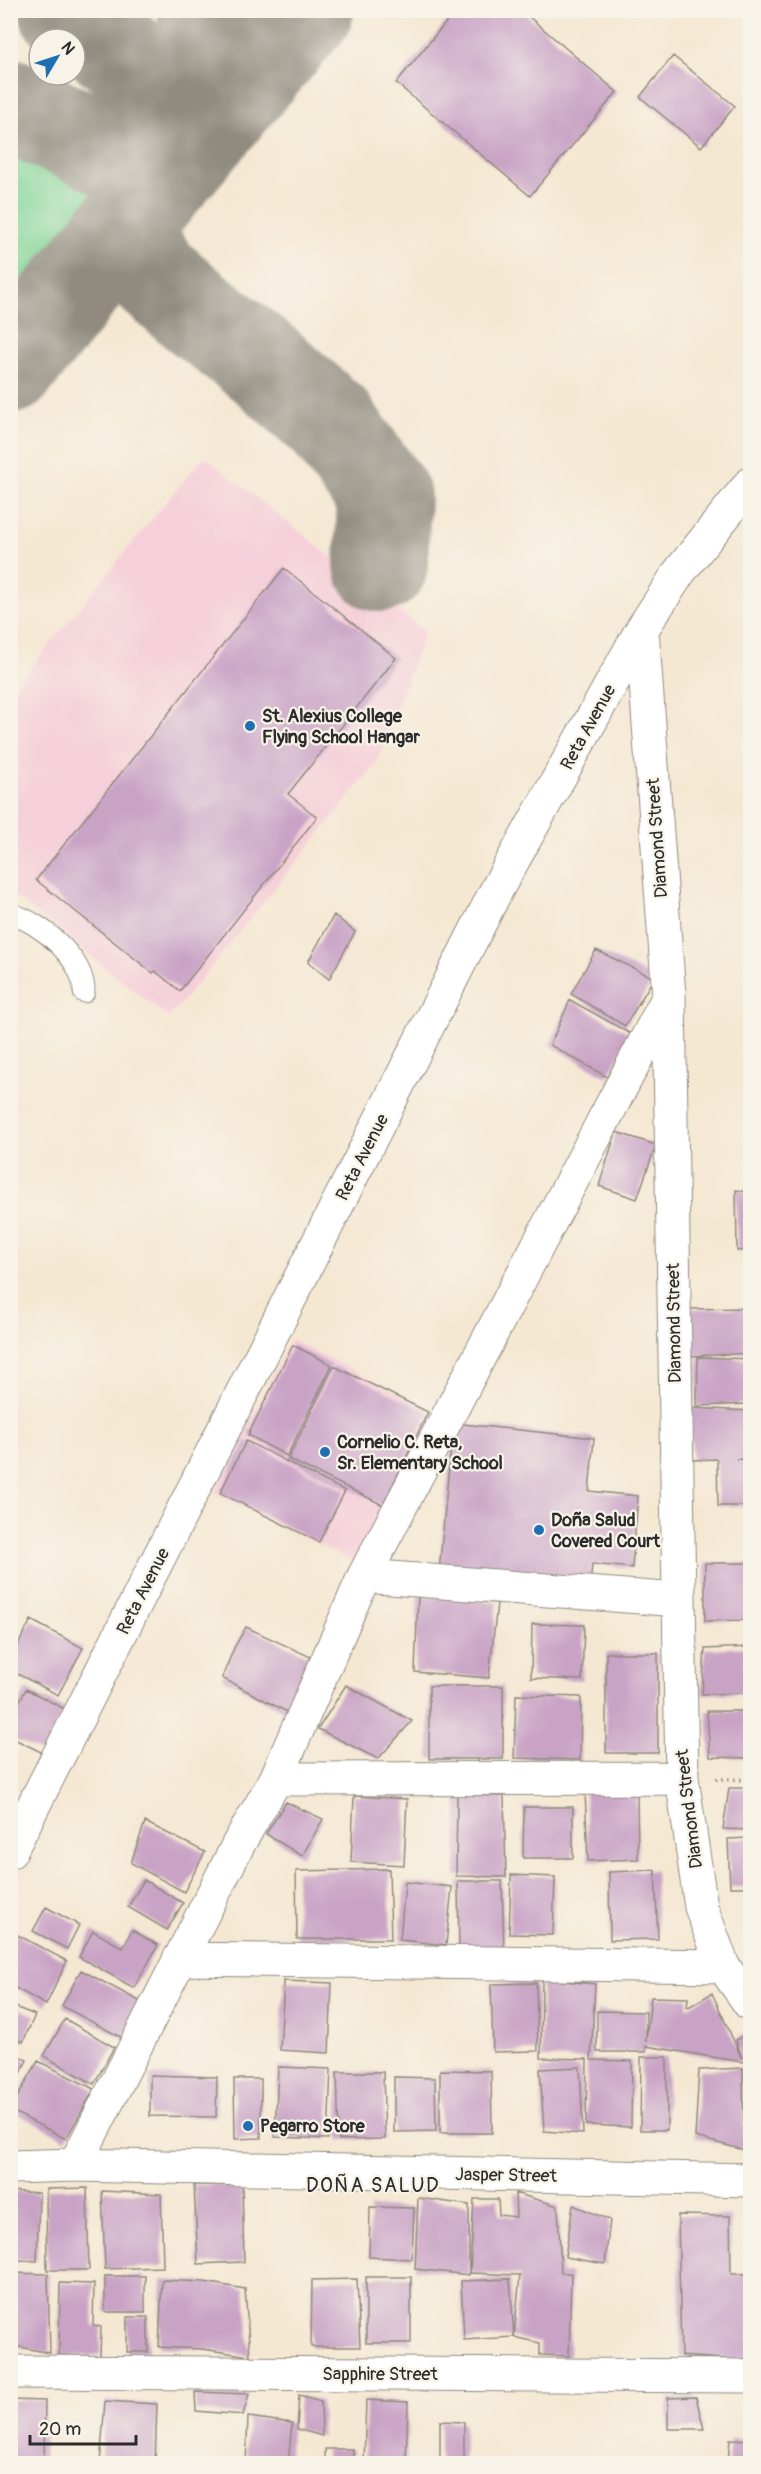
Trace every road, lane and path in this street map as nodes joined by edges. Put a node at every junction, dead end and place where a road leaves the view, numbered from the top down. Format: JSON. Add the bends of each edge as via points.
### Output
{"nodes":[{"id":1,"x":750,"y":484,"type":"edge"},
{"id":2,"x":642,"y":629,"type":"junction"},
{"id":3,"x":10,"y":914,"type":"edge"},
{"id":4,"x":84,"y":992,"type":"dead end"},
{"id":5,"x":669,"y":996,"type":"junction"},
{"id":6,"x":364,"y":1576,"type":"junction"},
{"id":7,"x":679,"y":1600,"type":"junction"},
{"id":8,"x":682,"y":1778,"type":"junction"},
{"id":9,"x":276,"y":1779,"type":"junction"},
{"id":10,"x":10,"y":1852,"type":"edge"},
{"id":11,"x":179,"y":1959,"type":"junction"},
{"id":12,"x":723,"y":1965,"type":"junction"},
{"id":13,"x":750,"y":2004,"type":"edge"},
{"id":14,"x":75,"y":2165,"type":"junction"},
{"id":15,"x":10,"y":2167,"type":"edge"},
{"id":16,"x":750,"y":2180,"type":"edge"},
{"id":17,"x":10,"y":2372,"type":"edge"},
{"id":18,"x":750,"y":2376,"type":"edge"}],
"edges":[{"from":1,"to":2,"type":"street","name":"Reta Avenue","via":[[680,571]]},
{"from":2,"to":5,"type":"street","name":"Diamond Street"},
{"from":2,"to":10,"type":"street","name":"Reta Avenue","via":[[497,889]]},
{"from":3,"to":4,"type":"lane","via":[[30,921],[71,958],[84,980]]},
{"from":5,"to":6,"type":"street"},
{"from":5,"to":7,"type":"street","name":"Diamond Street"},
{"from":6,"to":7,"type":"street"},
{"from":6,"to":9,"type":"street"},
{"from":7,"to":8,"type":"street","name":"Diamond Street"},
{"from":8,"to":9,"type":"street"},
{"from":8,"to":12,"type":"street","name":"Diamond Street","via":[[701,1907]]},
{"from":9,"to":11,"type":"street"},
{"from":11,"to":12,"type":"street"},
{"from":11,"to":14,"type":"street"},
{"from":12,"to":13,"type":"street","name":"Diamond Street"},
{"from":14,"to":15,"type":"street","name":"Jasper Street"},
{"from":14,"to":16,"type":"street","name":"Jasper Street"},
{"from":17,"to":18,"type":"street","name":"Sapphire Street"}]}
